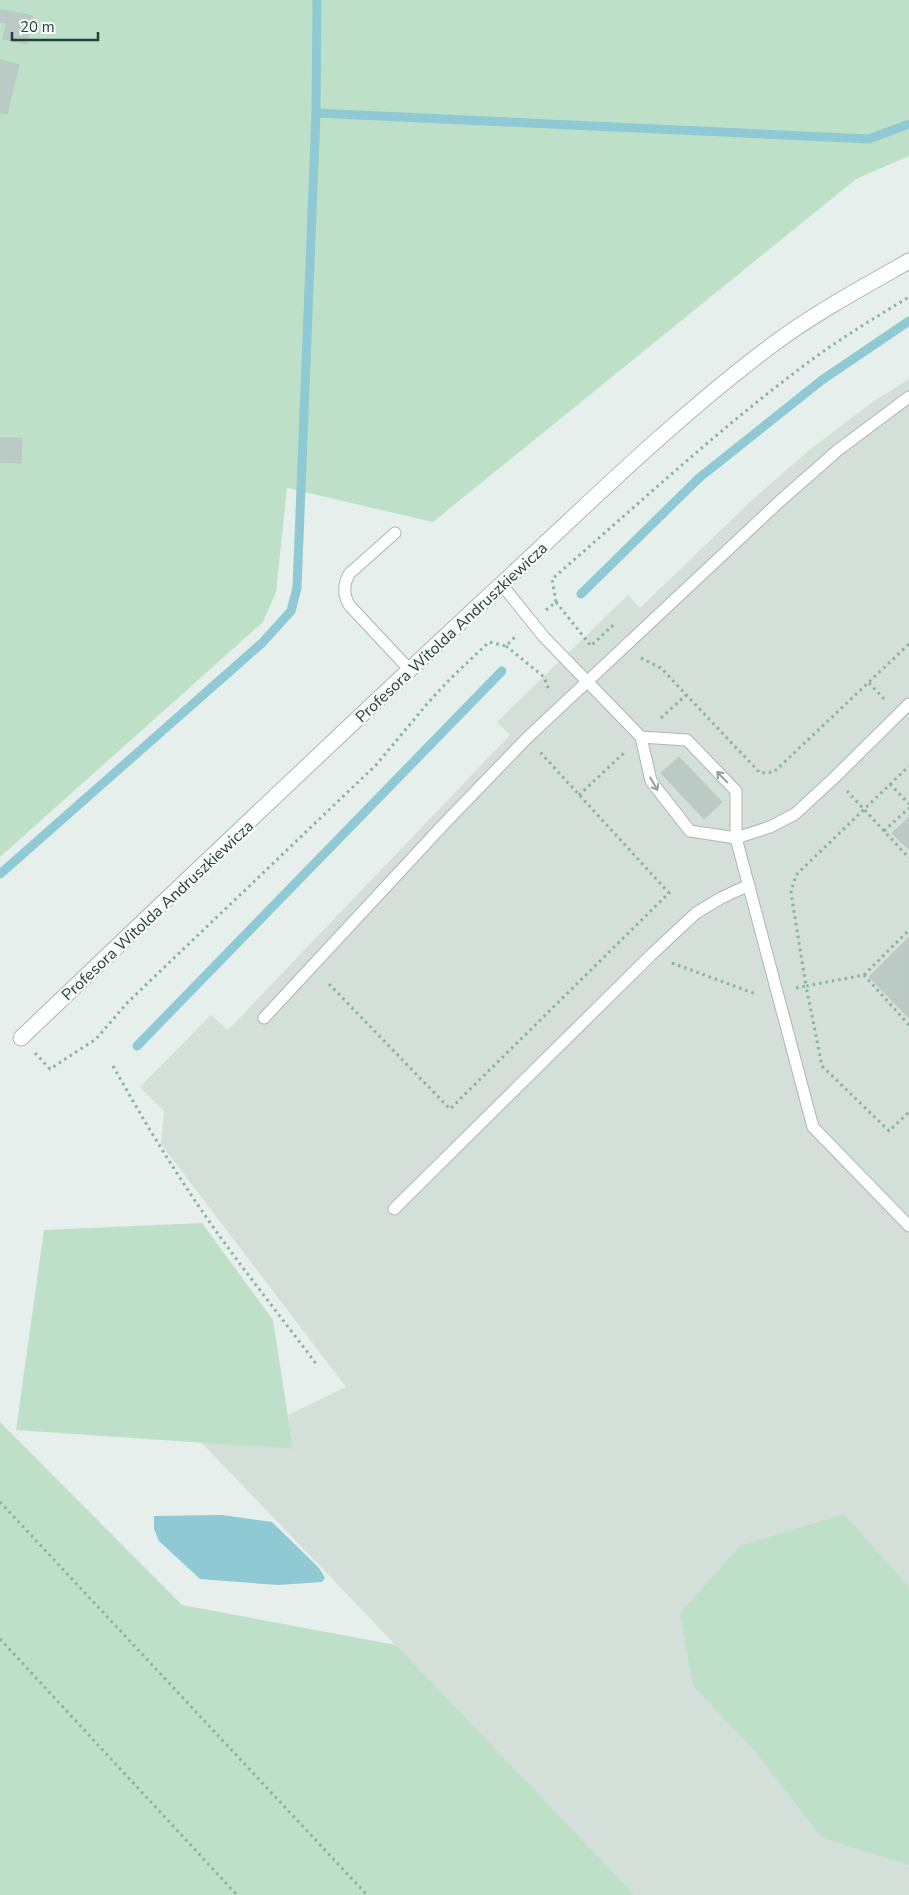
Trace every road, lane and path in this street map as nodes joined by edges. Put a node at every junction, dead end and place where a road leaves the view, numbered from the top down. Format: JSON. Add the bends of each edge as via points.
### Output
{"nodes":[{"id":1,"x":909,"y":261,"type":"edge"},
{"id":2,"x":909,"y":297,"type":"edge"},
{"id":3,"x":909,"y":398,"type":"edge"},
{"id":4,"x":394,"y":533,"type":"dead end"},
{"id":5,"x":502,"y":585,"type":"junction"},
{"id":6,"x":556,"y":602,"type":"junction"},
{"id":7,"x":531,"y":622,"type":"junction"},
{"id":8,"x":627,"y":643,"type":"junction"},
{"id":9,"x":909,"y":644,"type":"edge"},
{"id":10,"x":506,"y":646,"type":"junction"},
{"id":11,"x":410,"y":670,"type":"junction"},
{"id":12,"x":587,"y":682,"type":"junction"},
{"id":13,"x":542,"y":696,"type":"dead end"},
{"id":14,"x":909,"y":704,"type":"edge"},
{"id":15,"x":641,"y":737,"type":"junction"},
{"id":16,"x":527,"y":738,"type":"junction"},
{"id":17,"x":909,"y":766,"type":"edge"},
{"id":18,"x":834,"y":778,"type":"junction"},
{"id":19,"x":890,"y":784,"type":"junction"},
{"id":20,"x":909,"y":806,"type":"edge"},
{"id":21,"x":864,"y":809,"type":"junction"},
{"id":22,"x":884,"y":832,"type":"junction"},
{"id":23,"x":736,"y":838,"type":"junction"},
{"id":24,"x":909,"y":858,"type":"edge"},
{"id":25,"x":749,"y":885,"type":"junction"},
{"id":26,"x":909,"y":930,"type":"edge"},
{"id":27,"x":650,"y":956,"type":"junction"},
{"id":28,"x":864,"y":975,"type":"junction"},
{"id":29,"x":329,"y":984,"type":"dead end"},
{"id":30,"x":806,"y":986,"type":"junction"},
{"id":31,"x":778,"y":990,"type":"junction"},
{"id":32,"x":264,"y":1018,"type":"dead end"},
{"id":33,"x":909,"y":1025,"type":"edge"},
{"id":34,"x":21,"y":1038,"type":"dead end"},
{"id":35,"x":113,"y":1066,"type":"dead end"},
{"id":36,"x":50,"y":1069,"type":"dead end"},
{"id":37,"x":909,"y":1112,"type":"edge"},
{"id":38,"x":394,"y":1209,"type":"dead end"},
{"id":39,"x":909,"y":1226,"type":"edge"},
{"id":40,"x":317,"y":1365,"type":"dead end"},
{"id":41,"x":0,"y":1502,"type":"edge"},
{"id":42,"x":0,"y":1639,"type":"edge"},
{"id":43,"x":237,"y":1895,"type":"edge"},
{"id":44,"x":367,"y":1895,"type":"edge"}],
"edges":[{"from":1,"to":5,"type":"street","name":"Profesora Witolda Andruszkiewicza","via":[[847,296],[775,343],[703,399]]},
{"from":2,"to":6,"type":"path","via":[[860,326],[798,370],[703,447],[552,579]]},
{"from":3,"to":8,"type":"lane","via":[[838,450]]},
{"from":4,"to":11,"type":"lane","via":[[350,573],[345,589],[350,606]]},
{"from":5,"to":7,"type":"lane"},
{"from":5,"to":11,"type":"street","name":"Profesora Witolda Andruszkiewicza"},
{"from":6,"to":7,"type":"path"},
{"from":6,"to":8,"type":"path","via":[[590,646],[612,626]]},
{"from":7,"to":10,"type":"path"},
{"from":7,"to":12,"type":"lane"},
{"from":8,"to":9,"type":"path","via":[[643,660],[661,668],[760,773],[774,772]]},
{"from":8,"to":12,"type":"lane"},
{"from":10,"to":13,"type":"path","via":[[544,677],[549,689]]},
{"from":10,"to":36,"type":"path","via":[[489,642],[482,648],[427,704],[376,765],[128,1002],[96,1039]]},
{"from":11,"to":34,"type":"street","name":"Profesora Witolda Andruszkiewicza"},
{"from":12,"to":15,"type":"lane"},
{"from":12,"to":16,"type":"lane"},
{"from":14,"to":18,"type":"lane"},
{"from":15,"to":23,"type":"lane","one_way":true,"via":[[651,782],[690,831]]},
{"from":23,"to":15,"type":"lane","one_way":true,"via":[[736,791],[687,740]]},
{"from":16,"to":29,"type":"path","via":[[669,893],[450,1109]]},
{"from":16,"to":32,"type":"lane"},
{"from":17,"to":19,"type":"path"},
{"from":18,"to":21,"type":"path"},
{"from":18,"to":23,"type":"lane","via":[[795,814],[770,827]]},
{"from":19,"to":20,"type":"path"},
{"from":19,"to":21,"type":"path"},
{"from":20,"to":22,"type":"path"},
{"from":21,"to":22,"type":"path"},
{"from":21,"to":30,"type":"path","via":[[806,864],[793,884],[792,899]]},
{"from":22,"to":24,"type":"path"},
{"from":23,"to":25,"type":"lane"},
{"from":25,"to":27,"type":"lane","via":[[696,913]]},
{"from":25,"to":31,"type":"lane"},
{"from":26,"to":28,"type":"path"},
{"from":27,"to":31,"type":"path","via":[[755,994]]},
{"from":27,"to":38,"type":"lane"},
{"from":28,"to":30,"type":"path"},
{"from":28,"to":33,"type":"path"},
{"from":30,"to":31,"type":"path"},
{"from":30,"to":37,"type":"path","via":[[822,1066],[889,1131]]},
{"from":31,"to":39,"type":"lane","via":[[813,1127]]},
{"from":35,"to":40,"type":"path","via":[[187,1189]]},
{"from":41,"to":44,"type":"path"},
{"from":42,"to":43,"type":"path"}]}
